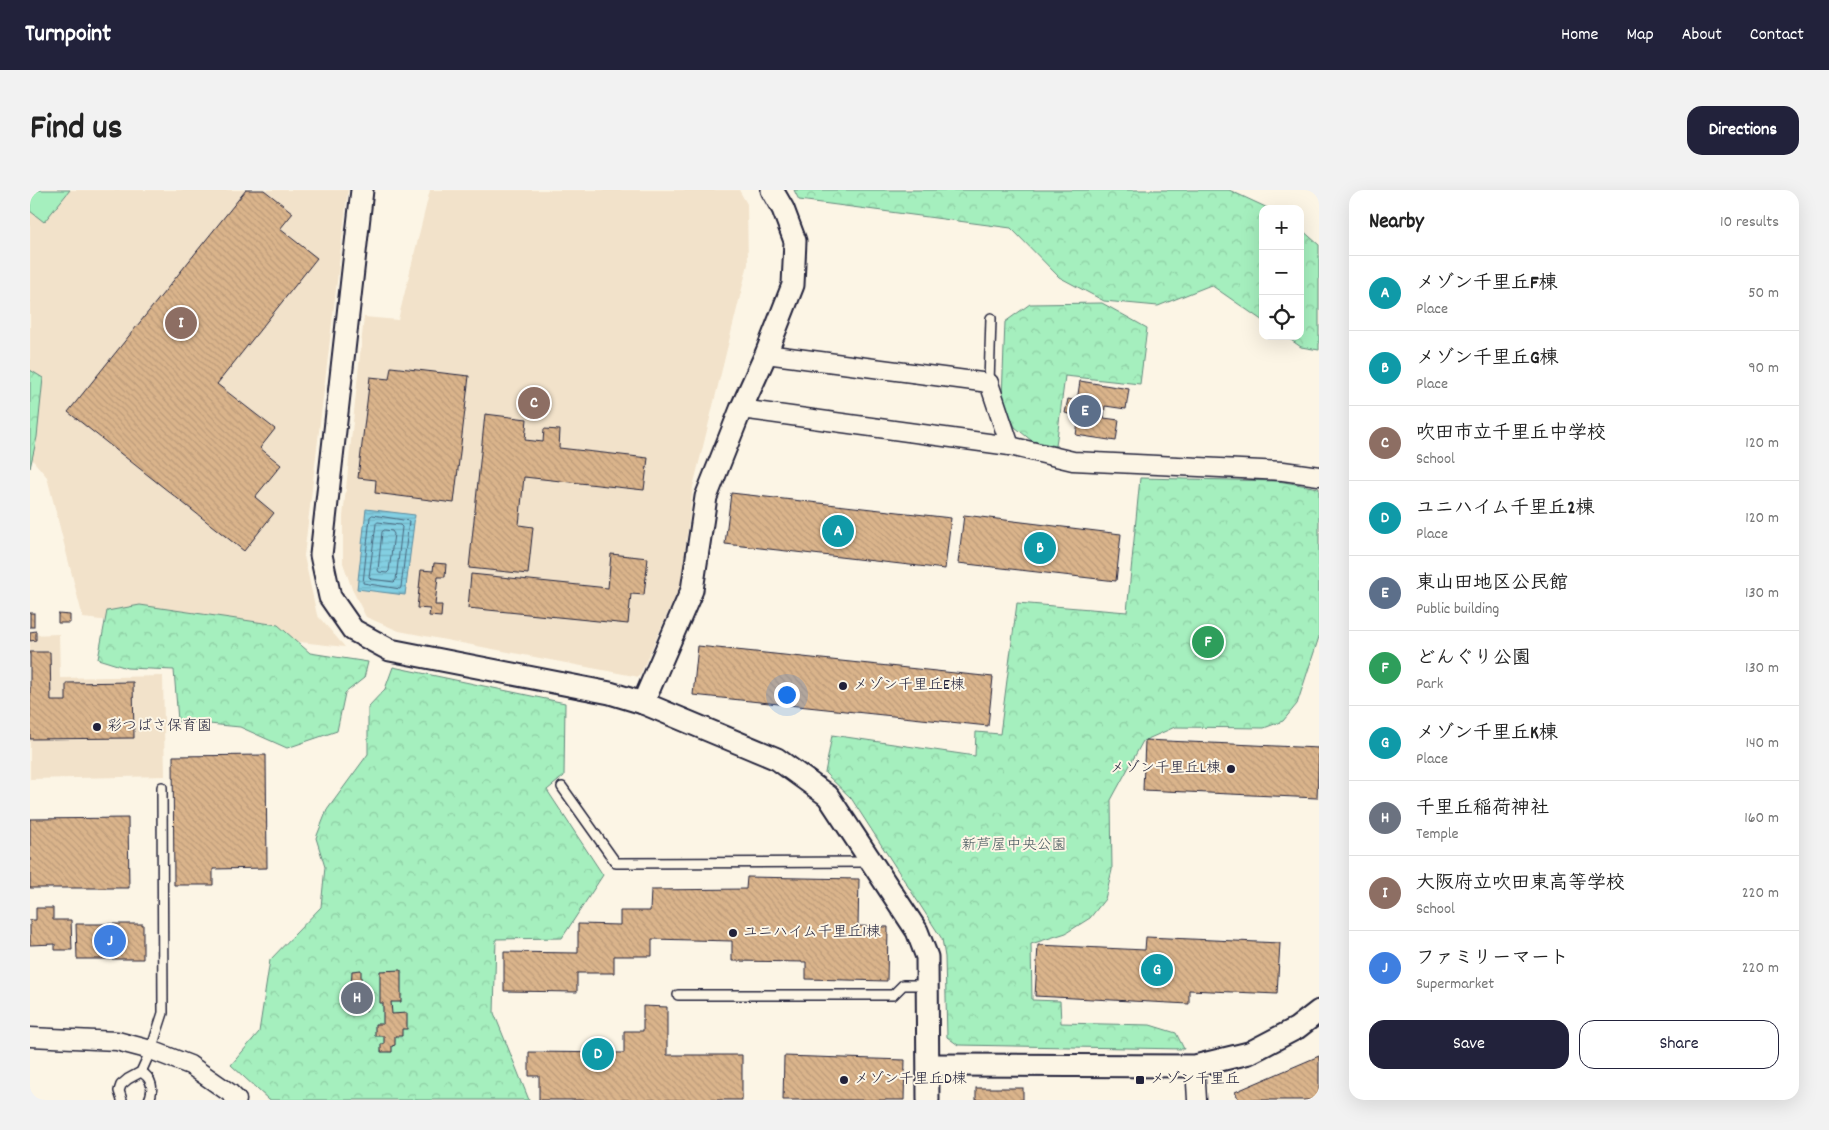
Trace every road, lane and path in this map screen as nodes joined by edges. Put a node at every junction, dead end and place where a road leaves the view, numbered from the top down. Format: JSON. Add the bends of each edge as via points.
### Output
{"nodes":[{"id":1,"x":362,"y":190,"type":"edge"},
{"id":2,"x":772,"y":190,"type":"edge"},
{"id":3,"x":991,"y":318,"type":"dead end"},
{"id":4,"x":766,"y":354,"type":"junction"},
{"id":5,"x":989,"y":383,"type":"junction"},
{"id":6,"x":741,"y":410,"type":"junction"},
{"id":7,"x":1010,"y":446,"type":"junction"},
{"id":8,"x":1319,"y":476,"type":"edge"},
{"id":9,"x":643,"y":703,"type":"junction"},
{"id":10,"x":162,"y":787,"type":"dead end"},
{"id":11,"x":562,"y":787,"type":"dead end"},
{"id":12,"x":871,"y":862,"type":"junction"},
{"id":13,"x":928,"y":985,"type":"junction"},
{"id":14,"x":678,"y":995,"type":"dead end"},
{"id":15,"x":1319,"y":1011,"type":"edge"},
{"id":16,"x":30,"y":1037,"type":"edge"},
{"id":17,"x":151,"y":1050,"type":"junction"},
{"id":18,"x":929,"y":1065,"type":"junction"},
{"id":19,"x":1195,"y":1066,"type":"junction"},
{"id":20,"x":141,"y":1072,"type":"junction"},
{"id":21,"x":122,"y":1100,"type":"edge"},
{"id":22,"x":149,"y":1100,"type":"edge"},
{"id":23,"x":238,"y":1100,"type":"edge"},
{"id":24,"x":928,"y":1100,"type":"edge"},
{"id":25,"x":1197,"y":1100,"type":"edge"}],
"edges":[{"from":1,"to":9,"type":"street","via":[[321,555],[330,597],[353,630],[390,650],[610,693]]},
{"from":2,"to":4,"type":"street","via":[[795,241],[793,285]]},
{"from":3,"to":5,"type":"lane"},
{"from":4,"to":5,"type":"street"},
{"from":4,"to":6,"type":"street"},
{"from":5,"to":7,"type":"street"},
{"from":6,"to":7,"type":"street"},
{"from":6,"to":9,"type":"street","via":[[706,497],[692,590]]},
{"from":7,"to":8,"type":"street","via":[[1073,461]]},
{"from":9,"to":12,"type":"street","via":[[777,759],[828,796]]},
{"from":10,"to":17,"type":"lane","via":[[163,1013]]},
{"from":11,"to":12,"type":"lane","via":[[616,863]]},
{"from":12,"to":13,"type":"street","via":[[918,932],[927,957]]},
{"from":13,"to":14,"type":"lane","via":[[903,985],[893,995]]},
{"from":13,"to":18,"type":"street"},
{"from":15,"to":19,"type":"street","via":[[1297,1028],[1249,1053]]},
{"from":16,"to":17,"type":"street","via":[[116,1041]]},
{"from":17,"to":20,"type":"lane"},
{"from":17,"to":23,"type":"street","via":[[190,1065]]},
{"from":18,"to":19,"type":"street"},
{"from":18,"to":24,"type":"street"},
{"from":19,"to":25,"type":"street"},
{"from":20,"to":21,"type":"lane","via":[[121,1084]]},
{"from":20,"to":22,"type":"lane","via":[[150,1081]]}]}
